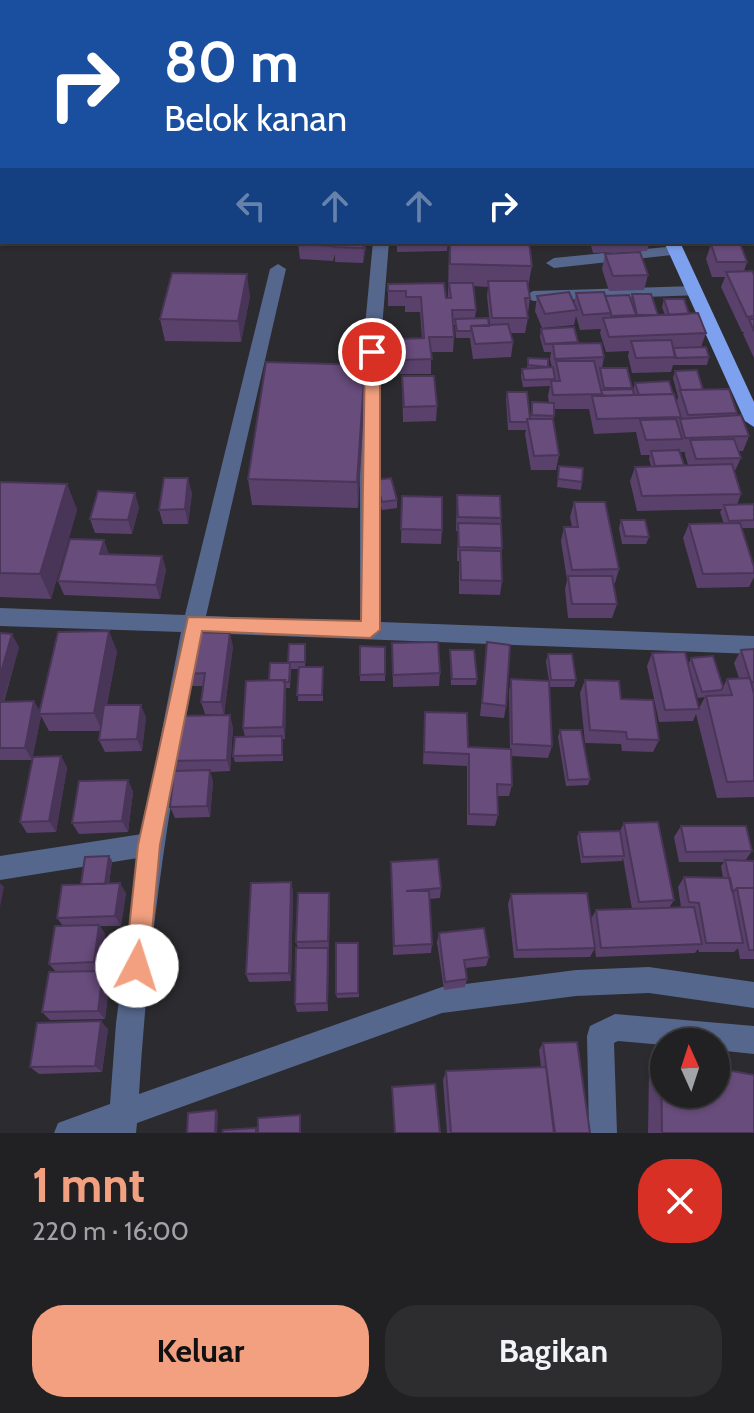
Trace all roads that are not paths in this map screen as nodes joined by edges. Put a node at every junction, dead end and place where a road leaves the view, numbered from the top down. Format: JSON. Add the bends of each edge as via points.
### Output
{"nodes":[{"id":1,"x":381,"y":244,"type":"edge"},
{"id":2,"x":674,"y":246,"type":"edge"},
{"id":3,"x":554,"y":263,"type":"dead end"},
{"id":4,"x":278,"y":269,"type":"dead end"},
{"id":5,"x":695,"y":291,"type":"junction"},
{"id":6,"x":533,"y":296,"type":"edge"},
{"id":7,"x":754,"y":421,"type":"edge"},
{"id":8,"x":0,"y":617,"type":"edge"},
{"id":9,"x":194,"y":623,"type":"junction"},
{"id":10,"x":370,"y":630,"type":"junction"},
{"id":11,"x":754,"y":645,"type":"edge"},
{"id":12,"x":149,"y":845,"type":"junction"},
{"id":13,"x":0,"y":868,"type":"edge"},
{"id":14,"x":754,"y":995,"type":"edge"},
{"id":15,"x":754,"y":1040,"type":"edge"},
{"id":16,"x":122,"y":1124,"type":"edge"},
{"id":17,"x":68,"y":1133,"type":"edge"},
{"id":18,"x":603,"y":1133,"type":"edge"}],
"edges":[{"from":1,"to":10,"type":"street","via":[[369,378]]},
{"from":2,"to":3,"type":"street"},
{"from":2,"to":5,"type":"main road"},
{"from":4,"to":9,"type":"street"},
{"from":5,"to":6,"type":"street"},
{"from":5,"to":7,"type":"main road"},
{"from":8,"to":9,"type":"street"},
{"from":9,"to":10,"type":"street"},
{"from":9,"to":12,"type":"street"},
{"from":10,"to":11,"type":"street"},
{"from":12,"to":13,"type":"street"},
{"from":12,"to":16,"type":"street"},
{"from":14,"to":16,"type":"street","via":[[649,980],[576,983],[442,1000],[315,1043]]},
{"from":15,"to":18,"type":"street","via":[[615,1027],[600,1036]]},
{"from":16,"to":17,"type":"street"}]}
